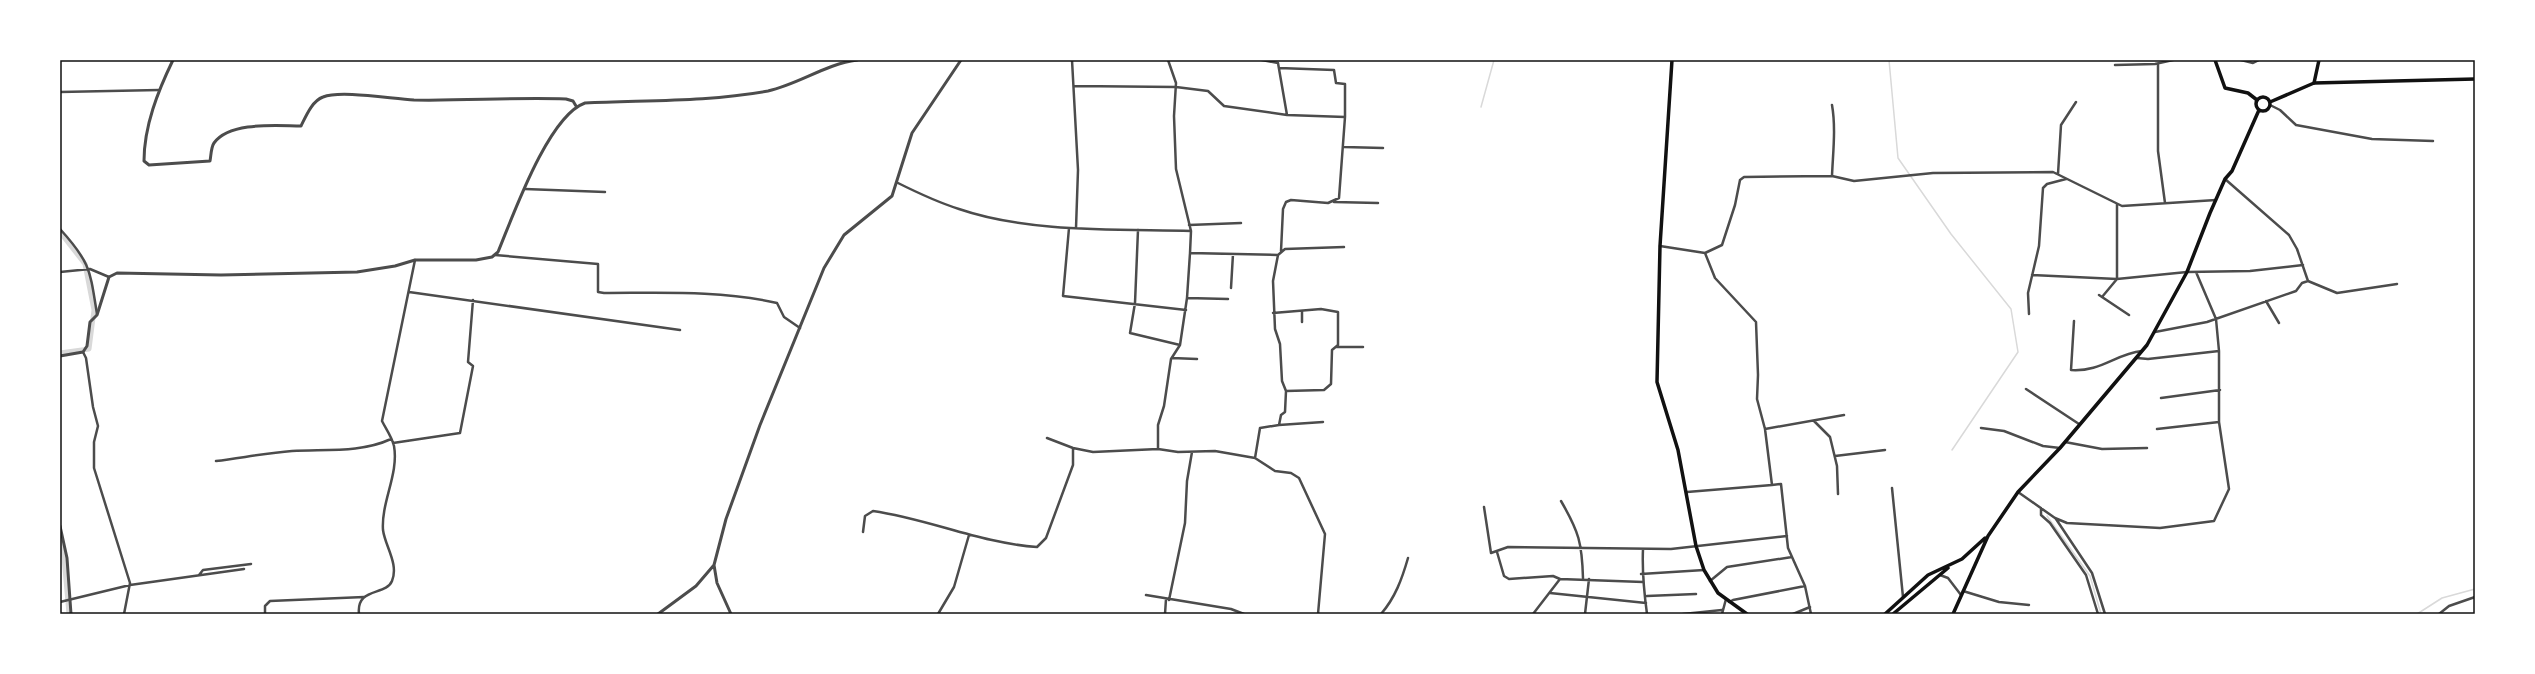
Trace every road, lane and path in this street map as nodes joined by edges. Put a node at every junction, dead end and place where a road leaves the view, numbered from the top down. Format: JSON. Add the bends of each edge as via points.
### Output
{"nodes":[{"id":1,"x":173,"y":60,"type":"edge"},
{"id":2,"x":857,"y":60,"type":"edge"},
{"id":3,"x":961,"y":60,"type":"edge"},
{"id":4,"x":1072,"y":60,"type":"edge"},
{"id":5,"x":1168,"y":60,"type":"edge"},
{"id":6,"x":1262,"y":60,"type":"edge"},
{"id":7,"x":1282,"y":60,"type":"edge"},
{"id":8,"x":1672,"y":60,"type":"edge"},
{"id":9,"x":2173,"y":60,"type":"edge"},
{"id":10,"x":2215,"y":60,"type":"edge"},
{"id":11,"x":2241,"y":60,"type":"edge"},
{"id":12,"x":2259,"y":60,"type":"edge"},
{"id":13,"x":2318,"y":60,"type":"edge"},
{"id":14,"x":1278,"y":62,"type":"junction"},
{"id":15,"x":2158,"y":64,"type":"junction"},
{"id":16,"x":2115,"y":65,"type":"dead end"},
{"id":17,"x":1279,"y":68,"type":"junction"},
{"id":18,"x":2475,"y":79,"type":"edge"},
{"id":19,"x":2314,"y":83,"type":"junction"},
{"id":20,"x":1074,"y":86,"type":"junction"},
{"id":21,"x":1176,"y":86,"type":"junction"},
{"id":22,"x":159,"y":90,"type":"junction"},
{"id":23,"x":60,"y":92,"type":"edge"},
{"id":24,"x":2257,"y":100,"type":"junction"},
{"id":25,"x":2076,"y":102,"type":"dead end"},
{"id":26,"x":2270,"y":104,"type":"junction"},
{"id":27,"x":1832,"y":105,"type":"dead end"},
{"id":28,"x":576,"y":106,"type":"junction"},
{"id":29,"x":2259,"y":110,"type":"junction"},
{"id":30,"x":1287,"y":115,"type":"junction"},
{"id":31,"x":1345,"y":117,"type":"junction"},
{"id":32,"x":2433,"y":140,"type":"dead end"},
{"id":33,"x":1344,"y":147,"type":"junction"},
{"id":34,"x":1383,"y":148,"type":"dead end"},
{"id":35,"x":2058,"y":174,"type":"junction"},
{"id":36,"x":1832,"y":176,"type":"junction"},
{"id":37,"x":2066,"y":179,"type":"junction"},
{"id":38,"x":2225,"y":179,"type":"junction"},
{"id":39,"x":898,"y":183,"type":"junction"},
{"id":40,"x":525,"y":189,"type":"junction"},
{"id":41,"x":605,"y":192,"type":"dead end"},
{"id":42,"x":2216,"y":200,"type":"junction"},
{"id":43,"x":1334,"y":202,"type":"junction"},
{"id":44,"x":1378,"y":203,"type":"dead end"},
{"id":45,"x":2165,"y":203,"type":"junction"},
{"id":46,"x":2117,"y":204,"type":"junction"},
{"id":47,"x":1241,"y":223,"type":"dead end"},
{"id":48,"x":1189,"y":225,"type":"junction"},
{"id":49,"x":1069,"y":228,"type":"junction"},
{"id":50,"x":1076,"y":228,"type":"junction"},
{"id":51,"x":60,"y":229,"type":"edge"},
{"id":52,"x":1138,"y":230,"type":"junction"},
{"id":53,"x":1191,"y":231,"type":"junction"},
{"id":54,"x":1660,"y":246,"type":"junction"},
{"id":55,"x":1344,"y":247,"type":"dead end"},
{"id":56,"x":1281,"y":251,"type":"junction"},
{"id":57,"x":1190,"y":253,"type":"junction"},
{"id":58,"x":1705,"y":253,"type":"junction"},
{"id":59,"x":1233,"y":254,"type":"junction"},
{"id":60,"x":495,"y":255,"type":"junction"},
{"id":61,"x":1278,"y":255,"type":"junction"},
{"id":62,"x":415,"y":260,"type":"junction"},
{"id":63,"x":2303,"y":265,"type":"junction"},
{"id":64,"x":90,"y":269,"type":"junction"},
{"id":65,"x":60,"y":272,"type":"edge"},
{"id":66,"x":2187,"y":272,"type":"junction"},
{"id":67,"x":2196,"y":272,"type":"junction"},
{"id":68,"x":2032,"y":275,"type":"junction"},
{"id":69,"x":109,"y":277,"type":"junction"},
{"id":70,"x":2117,"y":279,"type":"junction"},
{"id":71,"x":2308,"y":280,"type":"junction"},
{"id":72,"x":2397,"y":284,"type":"dead end"},
{"id":73,"x":1231,"y":288,"type":"dead end"},
{"id":74,"x":409,"y":292,"type":"junction"},
{"id":75,"x":1187,"y":298,"type":"junction"},
{"id":76,"x":1228,"y":299,"type":"dead end"},
{"id":77,"x":473,"y":300,"type":"junction"},
{"id":78,"x":2266,"y":301,"type":"junction"},
{"id":79,"x":1135,"y":303,"type":"junction"},
{"id":80,"x":1186,"y":310,"type":"junction"},
{"id":81,"x":1302,"y":311,"type":"junction"},
{"id":82,"x":1274,"y":313,"type":"junction"},
{"id":83,"x":2028,"y":314,"type":"dead end"},
{"id":84,"x":97,"y":315,"type":"junction"},
{"id":85,"x":2129,"y":315,"type":"dead end"},
{"id":86,"x":2216,"y":319,"type":"junction"},
{"id":87,"x":2074,"y":321,"type":"dead end"},
{"id":88,"x":1302,"y":322,"type":"dead end"},
{"id":89,"x":2279,"y":323,"type":"dead end"},
{"id":90,"x":800,"y":328,"type":"junction"},
{"id":91,"x":680,"y":330,"type":"dead end"},
{"id":92,"x":2154,"y":332,"type":"junction"},
{"id":93,"x":1180,"y":345,"type":"junction"},
{"id":94,"x":1335,"y":347,"type":"junction"},
{"id":95,"x":1363,"y":347,"type":"dead end"},
{"id":96,"x":2142,"y":350,"type":"junction"},
{"id":97,"x":83,"y":352,"type":"junction"},
{"id":98,"x":2219,"y":352,"type":"junction"},
{"id":99,"x":60,"y":356,"type":"edge"},
{"id":100,"x":1172,"y":358,"type":"junction"},
{"id":101,"x":1197,"y":358,"type":"dead end"},
{"id":102,"x":2136,"y":358,"type":"junction"},
{"id":103,"x":2026,"y":389,"type":"dead end"},
{"id":104,"x":2220,"y":390,"type":"junction"},
{"id":105,"x":1286,"y":391,"type":"junction"},
{"id":106,"x":2161,"y":398,"type":"dead end"},
{"id":107,"x":1844,"y":415,"type":"dead end"},
{"id":108,"x":1814,"y":420,"type":"junction"},
{"id":109,"x":1323,"y":422,"type":"dead end"},
{"id":110,"x":2219,"y":422,"type":"junction"},
{"id":111,"x":2080,"y":424,"type":"junction"},
{"id":112,"x":1279,"y":425,"type":"junction"},
{"id":113,"x":1981,"y":428,"type":"dead end"},
{"id":114,"x":1765,"y":429,"type":"junction"},
{"id":115,"x":2157,"y":429,"type":"dead end"},
{"id":116,"x":1047,"y":438,"type":"dead end"},
{"id":117,"x":391,"y":439,"type":"junction"},
{"id":118,"x":2065,"y":441,"type":"junction"},
{"id":119,"x":393,"y":443,"type":"junction"},
{"id":120,"x":1073,"y":448,"type":"junction"},
{"id":121,"x":2060,"y":448,"type":"junction"},
{"id":122,"x":2147,"y":448,"type":"dead end"},
{"id":123,"x":1158,"y":449,"type":"junction"},
{"id":124,"x":1885,"y":450,"type":"dead end"},
{"id":125,"x":1192,"y":452,"type":"junction"},
{"id":126,"x":1835,"y":456,"type":"junction"},
{"id":127,"x":1255,"y":458,"type":"junction"},
{"id":128,"x":216,"y":461,"type":"dead end"},
{"id":129,"x":1772,"y":485,"type":"junction"},
{"id":130,"x":1892,"y":488,"type":"dead end"},
{"id":131,"x":1687,"y":492,"type":"junction"},
{"id":132,"x":2018,"y":492,"type":"junction"},
{"id":133,"x":1838,"y":494,"type":"dead end"},
{"id":134,"x":1561,"y":501,"type":"dead end"},
{"id":135,"x":1484,"y":507,"type":"dead end"},
{"id":136,"x":2041,"y":508,"type":"junction"},
{"id":137,"x":2055,"y":518,"type":"junction"},
{"id":138,"x":60,"y":526,"type":"edge"},
{"id":139,"x":863,"y":532,"type":"dead end"},
{"id":140,"x":969,"y":535,"type":"junction"},
{"id":141,"x":1787,"y":536,"type":"junction"},
{"id":142,"x":1988,"y":536,"type":"junction"},
{"id":143,"x":1696,"y":546,"type":"junction"},
{"id":144,"x":1582,"y":548,"type":"junction"},
{"id":145,"x":1643,"y":549,"type":"junction"},
{"id":146,"x":1497,"y":552,"type":"junction"},
{"id":147,"x":1792,"y":557,"type":"junction"},
{"id":148,"x":1408,"y":558,"type":"dead end"},
{"id":149,"x":251,"y":564,"type":"dead end"},
{"id":150,"x":714,"y":564,"type":"junction"},
{"id":151,"x":1950,"y":566,"type":"junction"},
{"id":152,"x":244,"y":569,"type":"dead end"},
{"id":153,"x":1704,"y":570,"type":"junction"},
{"id":154,"x":1641,"y":574,"type":"junction"},
{"id":155,"x":199,"y":575,"type":"junction"},
{"id":156,"x":1938,"y":575,"type":"junction"},
{"id":157,"x":1583,"y":578,"type":"junction"},
{"id":158,"x":1560,"y":579,"type":"junction"},
{"id":159,"x":1589,"y":579,"type":"junction"},
{"id":160,"x":1643,"y":582,"type":"junction"},
{"id":161,"x":1710,"y":582,"type":"junction"},
{"id":162,"x":130,"y":585,"type":"junction"},
{"id":163,"x":1805,"y":586,"type":"junction"},
{"id":164,"x":1550,"y":593,"type":"junction"},
{"id":165,"x":1962,"y":593,"type":"junction"},
{"id":166,"x":1696,"y":594,"type":"dead end"},
{"id":167,"x":1146,"y":595,"type":"dead end"},
{"id":168,"x":364,"y":596,"type":"junction"},
{"id":169,"x":1647,"y":596,"type":"junction"},
{"id":170,"x":1587,"y":597,"type":"junction"},
{"id":171,"x":1903,"y":597,"type":"junction"},
{"id":172,"x":2475,"y":597,"type":"edge"},
{"id":173,"x":1726,"y":599,"type":"junction"},
{"id":174,"x":69,"y":600,"type":"junction"},
{"id":175,"x":1168,"y":600,"type":"junction"},
{"id":176,"x":60,"y":602,"type":"edge"},
{"id":177,"x":1729,"y":602,"type":"junction"},
{"id":178,"x":1646,"y":603,"type":"junction"},
{"id":179,"x":2029,"y":605,"type":"dead end"},
{"id":180,"x":1810,"y":608,"type":"junction"},
{"id":181,"x":1722,"y":610,"type":"junction"},
{"id":182,"x":71,"y":614,"type":"edge"},
{"id":183,"x":124,"y":614,"type":"edge"},
{"id":184,"x":265,"y":614,"type":"edge"},
{"id":185,"x":359,"y":614,"type":"edge"},
{"id":186,"x":658,"y":614,"type":"edge"},
{"id":187,"x":731,"y":614,"type":"edge"},
{"id":188,"x":938,"y":614,"type":"edge"},
{"id":189,"x":1166,"y":614,"type":"edge"},
{"id":190,"x":1244,"y":614,"type":"edge"},
{"id":191,"x":1318,"y":614,"type":"edge"},
{"id":192,"x":1380,"y":614,"type":"edge"},
{"id":193,"x":1533,"y":614,"type":"edge"},
{"id":194,"x":1585,"y":614,"type":"edge"},
{"id":195,"x":1647,"y":614,"type":"edge"},
{"id":196,"x":1683,"y":614,"type":"edge"},
{"id":197,"x":1722,"y":614,"type":"edge"},
{"id":198,"x":1747,"y":614,"type":"edge"},
{"id":199,"x":1793,"y":614,"type":"edge"},
{"id":200,"x":1812,"y":614,"type":"edge"},
{"id":201,"x":1885,"y":614,"type":"edge"},
{"id":202,"x":1893,"y":614,"type":"edge"},
{"id":203,"x":1953,"y":614,"type":"edge"},
{"id":204,"x":2098,"y":614,"type":"edge"},
{"id":205,"x":2105,"y":614,"type":"edge"},
{"id":206,"x":2439,"y":614,"type":"edge"}],
"edges":[{"from":1,"to":22,"type":"street"},
{"from":2,"to":28,"type":"street","via":[[838,64],[770,90],[730,98],[585,102]]},
{"from":3,"to":39,"type":"street","via":[[912,133]]},
{"from":4,"to":20,"type":"street"},
{"from":5,"to":21,"type":"street"},
{"from":6,"to":14,"type":"street"},
{"from":7,"to":14,"type":"street"},
{"from":8,"to":54,"type":"main road"},
{"from":9,"to":15,"type":"street"},
{"from":10,"to":24,"type":"main road","via":[[2225,88],[2248,93]]},
{"from":11,"to":12,"type":"street","via":[[2253,63]]},
{"from":13,"to":19,"type":"main road"},
{"from":14,"to":17,"type":"street"},
{"from":15,"to":16,"type":"street"},
{"from":15,"to":45,"type":"street","via":[[2158,151]]},
{"from":17,"to":30,"type":"street"},
{"from":17,"to":31,"type":"street","via":[[1334,70],[1336,83],[1346,84]]},
{"from":18,"to":19,"type":"main road"},
{"from":19,"to":26,"type":"main road"},
{"from":20,"to":21,"type":"street"},
{"from":20,"to":50,"type":"street","via":[[1078,170]]},
{"from":21,"to":30,"type":"street","via":[[1208,91],[1224,106]]},
{"from":21,"to":48,"type":"street","via":[[1176,169]]},
{"from":22,"to":23,"type":"street"},
{"from":22,"to":28,"type":"street","via":[[144,151],[144,161],[149,165],[210,161],[213,144],[224,135],[263,124],[301,126],[312,106],[322,97],[341,95],[416,100],[518,97],[566,99],[573,101]]},
{"from":24,"to":26,"type":"main road","via":[[2264,96]]},
{"from":24,"to":29,"type":"main road"},
{"from":25,"to":35,"type":"street","via":[[2062,125]]},
{"from":26,"to":29,"type":"main road","via":[[2266,110]]},
{"from":26,"to":32,"type":"street","via":[[2296,125],[2372,139]]},
{"from":27,"to":36,"type":"street","via":[[1835,124],[1832,137]]},
{"from":28,"to":40,"type":"street","via":[[554,132],[537,161]]},
{"from":29,"to":38,"type":"main road","via":[[2232,170]]},
{"from":30,"to":31,"type":"street"},
{"from":31,"to":33,"type":"street"},
{"from":33,"to":34,"type":"street"},
{"from":33,"to":43,"type":"street","via":[[1340,194]]},
{"from":35,"to":36,"type":"street","via":[[1933,173],[1854,181]]},
{"from":35,"to":37,"type":"street"},
{"from":36,"to":58,"type":"street","via":[[1744,177],[1740,180],[1735,206],[1722,245]]},
{"from":37,"to":46,"type":"street"},
{"from":37,"to":68,"type":"street","via":[[2047,184],[2043,188],[2039,246]]},
{"from":38,"to":42,"type":"main road"},
{"from":38,"to":63,"type":"street","via":[[2289,235]]},
{"from":39,"to":49,"type":"street","via":[[960,210],[1013,221]]},
{"from":39,"to":90,"type":"street","via":[[885,202],[844,235],[824,268]]},
{"from":40,"to":41,"type":"street"},
{"from":40,"to":60,"type":"street"},
{"from":42,"to":45,"type":"street"},
{"from":42,"to":66,"type":"main road"},
{"from":43,"to":44,"type":"street"},
{"from":43,"to":56,"type":"street","via":[[1286,202],[1283,209]]},
{"from":45,"to":46,"type":"street","via":[[2122,206]]},
{"from":46,"to":70,"type":"street"},
{"from":47,"to":48,"type":"street"},
{"from":48,"to":53,"type":"street"},
{"from":49,"to":50,"type":"street"},
{"from":49,"to":79,"type":"street","via":[[1063,296]]},
{"from":50,"to":52,"type":"street"},
{"from":51,"to":64,"type":"street"},
{"from":52,"to":53,"type":"street"},
{"from":52,"to":79,"type":"street"},
{"from":53,"to":57,"type":"street"},
{"from":54,"to":58,"type":"street"},
{"from":54,"to":131,"type":"main road","via":[[1656,370]]},
{"from":55,"to":56,"type":"street"},
{"from":56,"to":61,"type":"street"},
{"from":57,"to":59,"type":"street"},
{"from":57,"to":75,"type":"street"},
{"from":58,"to":114,"type":"street","via":[[1715,278],[1756,322],[1757,399]]},
{"from":59,"to":61,"type":"street"},
{"from":59,"to":73,"type":"street"},
{"from":60,"to":62,"type":"street","via":[[476,260]]},
{"from":60,"to":90,"type":"street","via":[[598,264],[598,292],[710,294],[752,297],[778,303],[784,317]]},
{"from":61,"to":82,"type":"street","via":[[1273,282]]},
{"from":62,"to":69,"type":"street","via":[[357,272],[221,275],[117,273]]},
{"from":62,"to":74,"type":"street"},
{"from":63,"to":67,"type":"street","via":[[2250,271]]},
{"from":63,"to":71,"type":"street"},
{"from":64,"to":65,"type":"street"},
{"from":64,"to":69,"type":"street"},
{"from":64,"to":84,"type":"street"},
{"from":66,"to":67,"type":"street"},
{"from":66,"to":70,"type":"street"},
{"from":66,"to":92,"type":"main road"},
{"from":67,"to":86,"type":"street"},
{"from":68,"to":70,"type":"street"},
{"from":68,"to":83,"type":"street","via":[[2028,293]]},
{"from":69,"to":84,"type":"street"},
{"from":70,"to":85,"type":"street","via":[[2101,296]]},
{"from":71,"to":72,"type":"street","via":[[2337,293]]},
{"from":71,"to":78,"type":"street","via":[[2296,291]]},
{"from":74,"to":77,"type":"street"},
{"from":74,"to":117,"type":"street","via":[[382,421]]},
{"from":75,"to":76,"type":"street"},
{"from":75,"to":80,"type":"street"},
{"from":77,"to":91,"type":"street"},
{"from":77,"to":119,"type":"street","via":[[468,362],[473,366],[460,433]]},
{"from":78,"to":86,"type":"street"},
{"from":78,"to":89,"type":"street"},
{"from":79,"to":80,"type":"street"},
{"from":79,"to":93,"type":"street","via":[[1130,333]]},
{"from":80,"to":93,"type":"street"},
{"from":81,"to":82,"type":"street"},
{"from":81,"to":88,"type":"street"},
{"from":81,"to":94,"type":"street","via":[[1321,309],[1338,312],[1338,344]]},
{"from":82,"to":105,"type":"street","via":[[1282,358],[1282,381]]},
{"from":84,"to":97,"type":"street","via":[[90,322],[87,346]]},
{"from":86,"to":92,"type":"street"},
{"from":86,"to":98,"type":"street"},
{"from":87,"to":96,"type":"street","via":[[2071,370],[2094,369]]},
{"from":90,"to":150,"type":"street","via":[[760,425],[726,519]]},
{"from":92,"to":96,"type":"main road"},
{"from":93,"to":100,"type":"street"},
{"from":94,"to":95,"type":"street"},
{"from":94,"to":105,"type":"street","via":[[1332,350],[1331,384],[1324,390]]},
{"from":96,"to":102,"type":"main road"},
{"from":97,"to":99,"type":"street"},
{"from":97,"to":162,"type":"street","via":[[98,426],[94,442],[94,468]]},
{"from":98,"to":102,"type":"street"},
{"from":98,"to":104,"type":"street"},
{"from":100,"to":101,"type":"street"},
{"from":100,"to":123,"type":"street","via":[[1158,425]]},
{"from":102,"to":111,"type":"main road"},
{"from":103,"to":111,"type":"street"},
{"from":104,"to":106,"type":"street"},
{"from":104,"to":110,"type":"street"},
{"from":105,"to":112,"type":"street","via":[[1285,412],[1281,415]]},
{"from":107,"to":108,"type":"street"},
{"from":108,"to":114,"type":"street"},
{"from":108,"to":126,"type":"street","via":[[1830,437]]},
{"from":109,"to":112,"type":"street"},
{"from":110,"to":115,"type":"street"},
{"from":110,"to":137,"type":"street","via":[[2229,489],[2214,521],[2160,528],[2068,523]]},
{"from":111,"to":118,"type":"main road"},
{"from":112,"to":127,"type":"street","via":[[1260,428]]},
{"from":113,"to":121,"type":"street","via":[[2004,431],[2043,446]]},
{"from":114,"to":129,"type":"street"},
{"from":116,"to":120,"type":"street"},
{"from":117,"to":119,"type":"street"},
{"from":117,"to":128,"type":"street","via":[[379,445],[329,451],[256,454]]},
{"from":118,"to":121,"type":"main road"},
{"from":118,"to":122,"type":"street","via":[[2102,449]]},
{"from":119,"to":168,"type":"street","via":[[392,477],[383,521],[383,532],[393,564],[392,581],[388,587]]},
{"from":120,"to":123,"type":"street","via":[[1093,452]]},
{"from":120,"to":140,"type":"street","via":[[1073,465],[1046,538],[1037,547],[998,543]]},
{"from":121,"to":132,"type":"main road"},
{"from":123,"to":125,"type":"street"},
{"from":124,"to":126,"type":"street"},
{"from":125,"to":127,"type":"street","via":[[1215,451]]},
{"from":125,"to":175,"type":"street","via":[[1187,481],[1185,523]]},
{"from":126,"to":133,"type":"street"},
{"from":127,"to":191,"type":"street","via":[[1275,471],[1291,473],[1298,478],[1325,534]]},
{"from":129,"to":131,"type":"street"},
{"from":129,"to":141,"type":"street","via":[[1781,484]]},
{"from":130,"to":171,"type":"street"},
{"from":131,"to":143,"type":"main road"},
{"from":132,"to":136,"type":"street"},
{"from":132,"to":142,"type":"main road"},
{"from":134,"to":144,"type":"street","via":[[1575,525]]},
{"from":135,"to":146,"type":"street","via":[[1489,551]]},
{"from":136,"to":137,"type":"street"},
{"from":136,"to":204,"type":"street","via":[[2041,515],[2050,523],[2086,575]]},
{"from":137,"to":205,"type":"street","via":[[2092,573]]},
{"from":138,"to":174,"type":"street","via":[[67,558]]},
{"from":139,"to":140,"type":"street","via":[[865,516],[873,511],[918,520]]},
{"from":140,"to":188,"type":"street","via":[[954,587]]},
{"from":141,"to":143,"type":"street"},
{"from":141,"to":147,"type":"street"},
{"from":142,"to":151,"type":"main road","via":[[1971,552]]},
{"from":142,"to":165,"type":"main road"},
{"from":143,"to":145,"type":"street"},
{"from":143,"to":153,"type":"main road"},
{"from":144,"to":145,"type":"street"},
{"from":144,"to":146,"type":"street","via":[[1508,547]]},
{"from":144,"to":157,"type":"street"},
{"from":145,"to":154,"type":"street"},
{"from":146,"to":158,"type":"street","via":[[1504,576],[1509,579],[1553,576]]},
{"from":147,"to":161,"type":"street","via":[[1727,567]]},
{"from":147,"to":163,"type":"street"},
{"from":148,"to":192,"type":"street","via":[[1402,580],[1388,606]]},
{"from":149,"to":155,"type":"street","via":[[203,570]]},
{"from":150,"to":186,"type":"street","via":[[696,586]]},
{"from":150,"to":187,"type":"street","via":[[717,582]]},
{"from":151,"to":156,"type":"main road"},
{"from":151,"to":171,"type":"main road","via":[[1928,575]]},
{"from":152,"to":155,"type":"street"},
{"from":153,"to":154,"type":"street"},
{"from":153,"to":161,"type":"main road"},
{"from":154,"to":160,"type":"street"},
{"from":155,"to":162,"type":"street"},
{"from":156,"to":165,"type":"street","via":[[1948,578]]},
{"from":156,"to":202,"type":"main road"},
{"from":157,"to":158,"type":"street"},
{"from":157,"to":159,"type":"street"},
{"from":158,"to":164,"type":"street"},
{"from":159,"to":160,"type":"street"},
{"from":159,"to":170,"type":"street"},
{"from":160,"to":169,"type":"street"},
{"from":161,"to":173,"type":"main road"},
{"from":162,"to":174,"type":"street"},
{"from":162,"to":183,"type":"street"},
{"from":163,"to":177,"type":"street"},
{"from":163,"to":180,"type":"street"},
{"from":164,"to":170,"type":"street"},
{"from":164,"to":193,"type":"street"},
{"from":165,"to":179,"type":"street","via":[[1999,602]]},
{"from":165,"to":203,"type":"main road"},
{"from":166,"to":169,"type":"street"},
{"from":167,"to":175,"type":"street"},
{"from":168,"to":184,"type":"street","via":[[270,601],[265,606]]},
{"from":168,"to":185,"type":"street","via":[[358,608]]},
{"from":169,"to":178,"type":"street"},
{"from":170,"to":178,"type":"street"},
{"from":170,"to":194,"type":"street"},
{"from":171,"to":201,"type":"main road"},
{"from":172,"to":206,"type":"street","via":[[2449,606]]},
{"from":173,"to":177,"type":"main road"},
{"from":173,"to":181,"type":"street"},
{"from":174,"to":176,"type":"street"},
{"from":174,"to":182,"type":"street"},
{"from":175,"to":189,"type":"street"},
{"from":175,"to":190,"type":"street","via":[[1231,608]]},
{"from":177,"to":198,"type":"main road"},
{"from":178,"to":195,"type":"street"},
{"from":180,"to":199,"type":"street"},
{"from":180,"to":200,"type":"street"},
{"from":181,"to":196,"type":"street"},
{"from":181,"to":197,"type":"street"}]}
